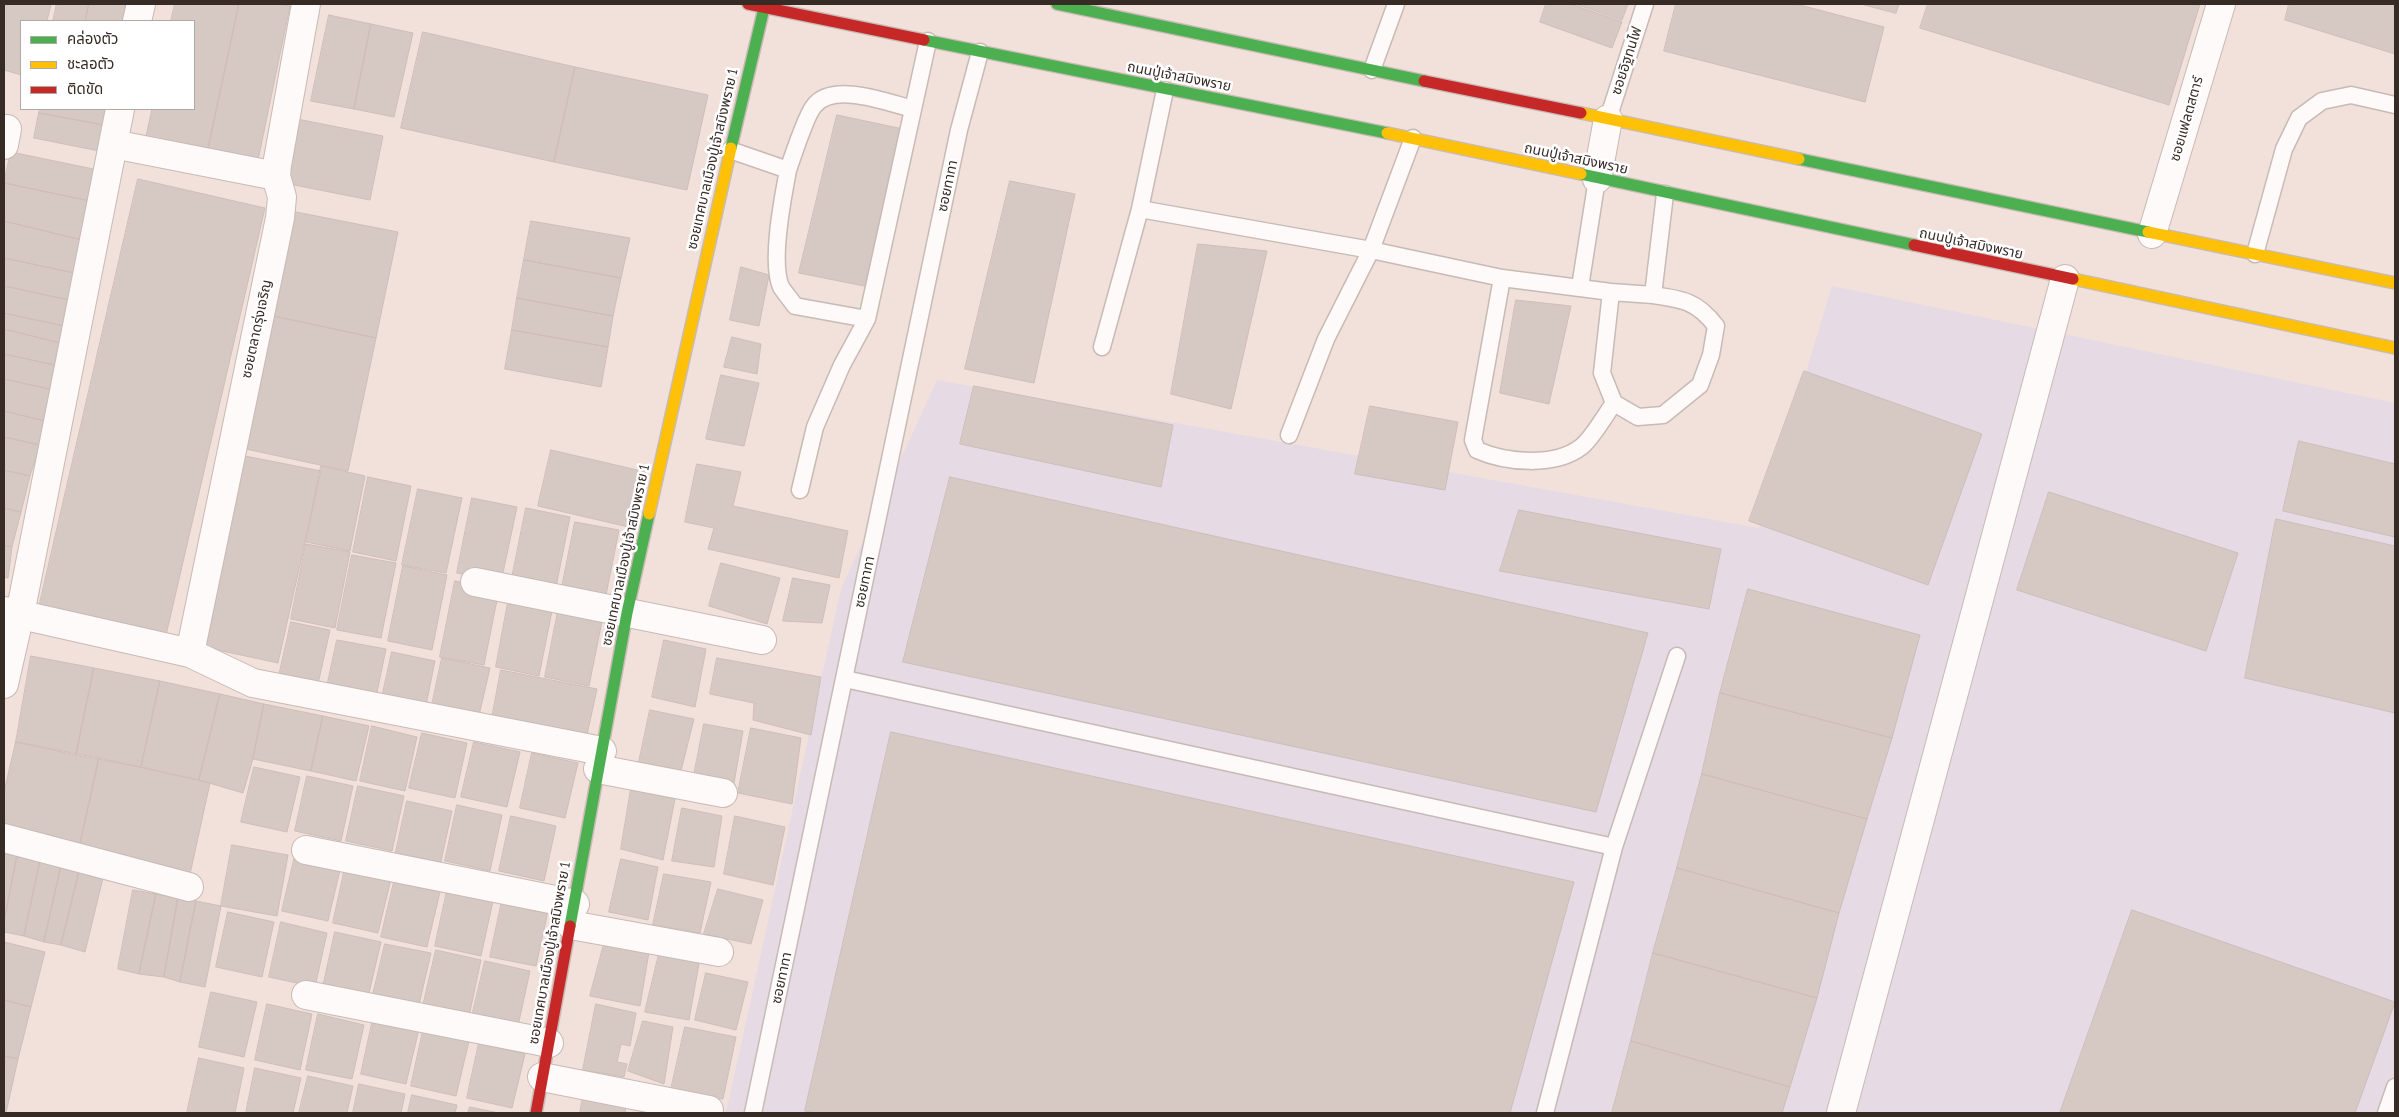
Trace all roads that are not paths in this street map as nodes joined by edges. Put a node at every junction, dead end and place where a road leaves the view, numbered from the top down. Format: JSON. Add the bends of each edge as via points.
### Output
{"nodes":[{"id":1,"x":141,"y":4,"type":"edge"},
{"id":2,"x":306,"y":4,"type":"edge"},
{"id":3,"x":748,"y":4,"type":"edge"},
{"id":4,"x":1057,"y":4,"type":"edge"},
{"id":5,"x":1396,"y":4,"type":"edge"},
{"id":6,"x":1645,"y":4,"type":"edge"},
{"id":7,"x":2221,"y":4,"type":"edge"},
{"id":8,"x":764,"y":5,"type":"edge"},
{"id":9,"x":137,"y":20,"type":"edge"},
{"id":10,"x":928,"y":41,"type":"junction"},
{"id":11,"x":980,"y":52,"type":"junction"},
{"id":12,"x":1372,"y":70,"type":"junction"},
{"id":13,"x":1165,"y":90,"type":"junction"},
{"id":14,"x":2395,"y":105,"type":"edge"},
{"id":15,"x":913,"y":109,"type":"junction"},
{"id":16,"x":120,"y":110,"type":"edge"},
{"id":17,"x":1608,"y":119,"type":"junction"},
{"id":18,"x":1413,"y":138,"type":"junction"},
{"id":19,"x":113,"y":144,"type":"junction"},
{"id":20,"x":730,"y":150,"type":"junction"},
{"id":21,"x":788,"y":170,"type":"junction"},
{"id":22,"x":276,"y":176,"type":"junction"},
{"id":23,"x":1597,"y":179,"type":"junction"},
{"id":24,"x":1665,"y":194,"type":"junction"},
{"id":25,"x":1140,"y":209,"type":"junction"},
{"id":26,"x":2152,"y":234,"type":"junction"},
{"id":27,"x":1371,"y":250,"type":"junction"},
{"id":28,"x":2255,"y":254,"type":"junction"},
{"id":29,"x":1502,"y":278,"type":"junction"},
{"id":30,"x":2065,"y":279,"type":"junction"},
{"id":31,"x":2395,"y":284,"type":"edge"},
{"id":32,"x":1580,"y":287,"type":"junction"},
{"id":33,"x":1611,"y":292,"type":"junction"},
{"id":34,"x":1653,"y":295,"type":"junction"},
{"id":35,"x":868,"y":319,"type":"junction"},
{"id":36,"x":1102,"y":347,"type":"dead end"},
{"id":37,"x":2395,"y":348,"type":"edge"},
{"id":38,"x":1614,"y":403,"type":"junction"},
{"id":39,"x":1289,"y":435,"type":"dead end"},
{"id":40,"x":800,"y":490,"type":"dead end"},
{"id":41,"x":475,"y":582,"type":"dead end"},
{"id":42,"x":12,"y":612,"type":"edge"},
{"id":43,"x":627,"y":613,"type":"junction"},
{"id":44,"x":762,"y":640,"type":"dead end"},
{"id":45,"x":190,"y":653,"type":"junction"},
{"id":46,"x":1677,"y":656,"type":"dead end"},
{"id":47,"x":845,"y":679,"type":"junction"},
{"id":48,"x":4,"y":684,"type":"edge"},
{"id":49,"x":600,"y":760,"type":"junction"},
{"id":50,"x":723,"y":793,"type":"dead end"},
{"id":51,"x":4,"y":838,"type":"edge"},
{"id":52,"x":1614,"y":847,"type":"junction"},
{"id":53,"x":306,"y":850,"type":"dead end"},
{"id":54,"x":189,"y":886,"type":"dead end"},
{"id":55,"x":573,"y":914,"type":"junction"},
{"id":56,"x":719,"y":952,"type":"dead end"},
{"id":57,"x":306,"y":995,"type":"dead end"},
{"id":58,"x":549,"y":1043,"type":"junction"},
{"id":59,"x":542,"y":1077,"type":"junction"},
{"id":60,"x":2395,"y":1087,"type":"edge"},
{"id":61,"x":710,"y":1110,"type":"dead end"},
{"id":62,"x":536,"y":1113,"type":"edge"},
{"id":63,"x":753,"y":1113,"type":"edge"},
{"id":64,"x":1545,"y":1113,"type":"edge"},
{"id":65,"x":1841,"y":1113,"type":"edge"},
{"id":66,"x":2386,"y":1113,"type":"edge"}],
"edges":[{"from":1,"to":9,"type":"street"},
{"from":2,"to":22,"type":"street","name":"ซอยตลาดรุ่งเจริญ"},
{"from":3,"to":8,"type":"main road","name":"ถนนปู่เจ้าสมิงพราย"},
{"from":4,"to":12,"type":"main road"},
{"from":5,"to":12,"type":"lane"},
{"from":6,"to":17,"type":"lane","name":"ซอยอิฐทนไฟ"},
{"from":7,"to":26,"type":"street","name":"ซอยแฟลตสตาร์"},
{"from":8,"to":10,"type":"main road","name":"ถนนปู่เจ้าสมิงพราย"},
{"from":8,"to":20,"type":"main road","name":"ซอยเทศบาลเมืองปู่เจ้าสมิงพราย 1"},
{"from":10,"to":11,"type":"main road","name":"ถนนปู่เจ้าสมิงพราย"},
{"from":10,"to":15,"type":"lane"},
{"from":11,"to":13,"type":"main road","name":"ถนนปู่เจ้าสมิงพราย"},
{"from":11,"to":47,"type":"lane","name":"ซอยทาทา","via":[[959,130]]},
{"from":12,"to":17,"type":"main road"},
{"from":13,"to":18,"type":"main road","name":"ถนนปู่เจ้าสมิงพราย"},
{"from":13,"to":25,"type":"lane"},
{"from":14,"to":28,"type":"lane","via":[[2351,95],[2322,102],[2299,118],[2284,149]]},
{"from":15,"to":21,"type":"lane","via":[[851,94],[828,97],[814,105]]},
{"from":15,"to":35,"type":"lane"},
{"from":16,"to":19,"type":"street"},
{"from":17,"to":23,"type":"street"},
{"from":17,"to":26,"type":"main road"},
{"from":18,"to":23,"type":"main road","name":"ถนนปู่เจ้าสมิงพราย"},
{"from":18,"to":27,"type":"lane"},
{"from":19,"to":22,"type":"street"},
{"from":19,"to":42,"type":"street"},
{"from":20,"to":21,"type":"lane"},
{"from":20,"to":43,"type":"main road","name":"ซอยเทศบาลเมืองปู่เจ้าสมิงพราย 1"},
{"from":21,"to":35,"type":"lane","via":[[777,266],[781,286],[795,306]]},
{"from":22,"to":45,"type":"street","name":"ซอยตลาดรุ่งเจริญ","via":[[282,197],[280,218]]},
{"from":23,"to":24,"type":"main road","name":"ถนนปู่เจ้าสมิงพราย"},
{"from":23,"to":32,"type":"lane"},
{"from":24,"to":30,"type":"main road","name":"ถนนปู่เจ้าสมิงพราย"},
{"from":24,"to":34,"type":"lane"},
{"from":25,"to":27,"type":"lane"},
{"from":25,"to":36,"type":"lane"},
{"from":26,"to":28,"type":"main road"},
{"from":27,"to":29,"type":"lane"},
{"from":27,"to":39,"type":"lane","via":[[1326,339]]},
{"from":28,"to":31,"type":"main road"},
{"from":29,"to":32,"type":"lane"},
{"from":29,"to":38,"type":"lane","via":[[1473,440],[1477,450],[1494,458],[1548,462],[1582,447]]},
{"from":30,"to":37,"type":"main road","name":"ถนนปู่เจ้าสมิงพราย"},
{"from":30,"to":65,"type":"street"},
{"from":32,"to":33,"type":"lane"},
{"from":33,"to":34,"type":"lane"},
{"from":33,"to":38,"type":"lane","via":[[1602,373]]},
{"from":34,"to":38,"type":"lane","via":[[1685,300],[1705,311],[1716,326],[1712,354],[1700,385],[1663,415],[1638,417]]},
{"from":35,"to":40,"type":"lane","via":[[842,365],[815,427]]},
{"from":41,"to":43,"type":"street"},
{"from":42,"to":45,"type":"street"},
{"from":42,"to":48,"type":"street"},
{"from":43,"to":44,"type":"street"},
{"from":43,"to":49,"type":"main road","name":"ซอยเทศบาลเมืองปู่เจ้าสมิงพราย 1"},
{"from":45,"to":49,"type":"street","via":[[254,683]]},
{"from":46,"to":52,"type":"lane"},
{"from":47,"to":52,"type":"lane"},
{"from":47,"to":63,"type":"lane","name":"ซอยทาทา"},
{"from":49,"to":50,"type":"street"},
{"from":49,"to":55,"type":"main road","name":"ซอยเทศบาลเมืองปู่เจ้าสมิงพราย 1"},
{"from":51,"to":54,"type":"street"},
{"from":52,"to":64,"type":"lane"},
{"from":53,"to":55,"type":"street"},
{"from":55,"to":56,"type":"street"},
{"from":55,"to":58,"type":"main road","name":"ซอยเทศบาลเมืองปู่เจ้าสมิงพราย 1"},
{"from":57,"to":58,"type":"street"},
{"from":58,"to":59,"type":"main road","name":"ซอยเทศบาลเมืองปู่เจ้าสมิงพราย 1"},
{"from":59,"to":61,"type":"street"},
{"from":59,"to":62,"type":"main road","name":"ซอยเทศบาลเมืองปู่เจ้าสมิงพราย 1"},
{"from":60,"to":66,"type":"lane"}]}
